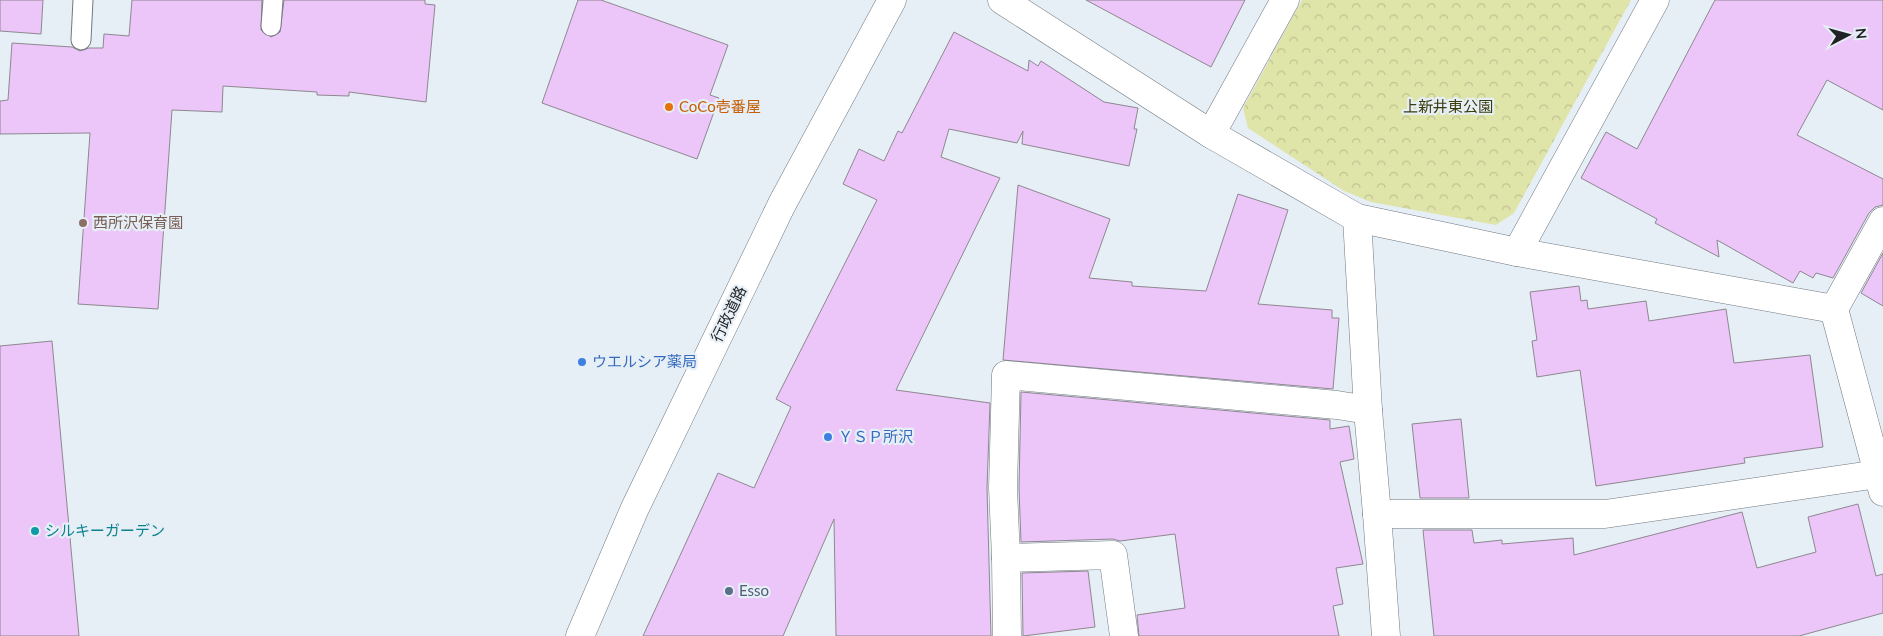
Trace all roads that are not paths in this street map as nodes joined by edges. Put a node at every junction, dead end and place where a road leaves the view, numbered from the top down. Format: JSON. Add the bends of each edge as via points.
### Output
{"nodes":[{"id":1,"x":83,"y":0,"type":"edge"},
{"id":2,"x":273,"y":0,"type":"edge"},
{"id":3,"x":892,"y":0,"type":"edge"},
{"id":4,"x":1002,"y":0,"type":"edge"},
{"id":5,"x":1285,"y":0,"type":"edge"},
{"id":6,"x":1655,"y":0,"type":"edge"},
{"id":7,"x":271,"y":26,"type":"dead end"},
{"id":8,"x":81,"y":40,"type":"dead end"},
{"id":9,"x":1211,"y":134,"type":"junction"},
{"id":10,"x":1357,"y":218,"type":"junction"},
{"id":11,"x":1883,"y":222,"type":"edge"},
{"id":12,"x":1517,"y":252,"type":"junction"},
{"id":13,"x":1834,"y":309,"type":"junction"},
{"id":14,"x":1368,"y":410,"type":"junction"},
{"id":15,"x":1881,"y":483,"type":"edge"},
{"id":16,"x":1377,"y":514,"type":"junction"},
{"id":17,"x":1006,"y":558,"type":"junction"},
{"id":18,"x":580,"y":636,"type":"edge"},
{"id":19,"x":1006,"y":636,"type":"edge"},
{"id":20,"x":1124,"y":636,"type":"edge"},
{"id":21,"x":1386,"y":636,"type":"edge"}],
"edges":[{"from":1,"to":8,"type":"lane"},
{"from":2,"to":7,"type":"lane"},
{"from":3,"to":18,"type":"main road","name":"行政道路","via":[[782,204],[635,508]]},
{"from":4,"to":9,"type":"main road"},
{"from":5,"to":9,"type":"main road"},
{"from":6,"to":12,"type":"main road"},
{"from":9,"to":10,"type":"main road"},
{"from":10,"to":12,"type":"main road"},
{"from":10,"to":14,"type":"main road"},
{"from":11,"to":13,"type":"main road"},
{"from":12,"to":13,"type":"main road"},
{"from":13,"to":15,"type":"main road"},
{"from":14,"to":16,"type":"main road"},
{"from":14,"to":17,"type":"main road","via":[[1006,375],[1003,488]]},
{"from":15,"to":16,"type":"main road","via":[[1605,514]]},
{"from":16,"to":21,"type":"main road"},
{"from":17,"to":19,"type":"main road"},
{"from":17,"to":20,"type":"main road","via":[[1113,555]]}]}
